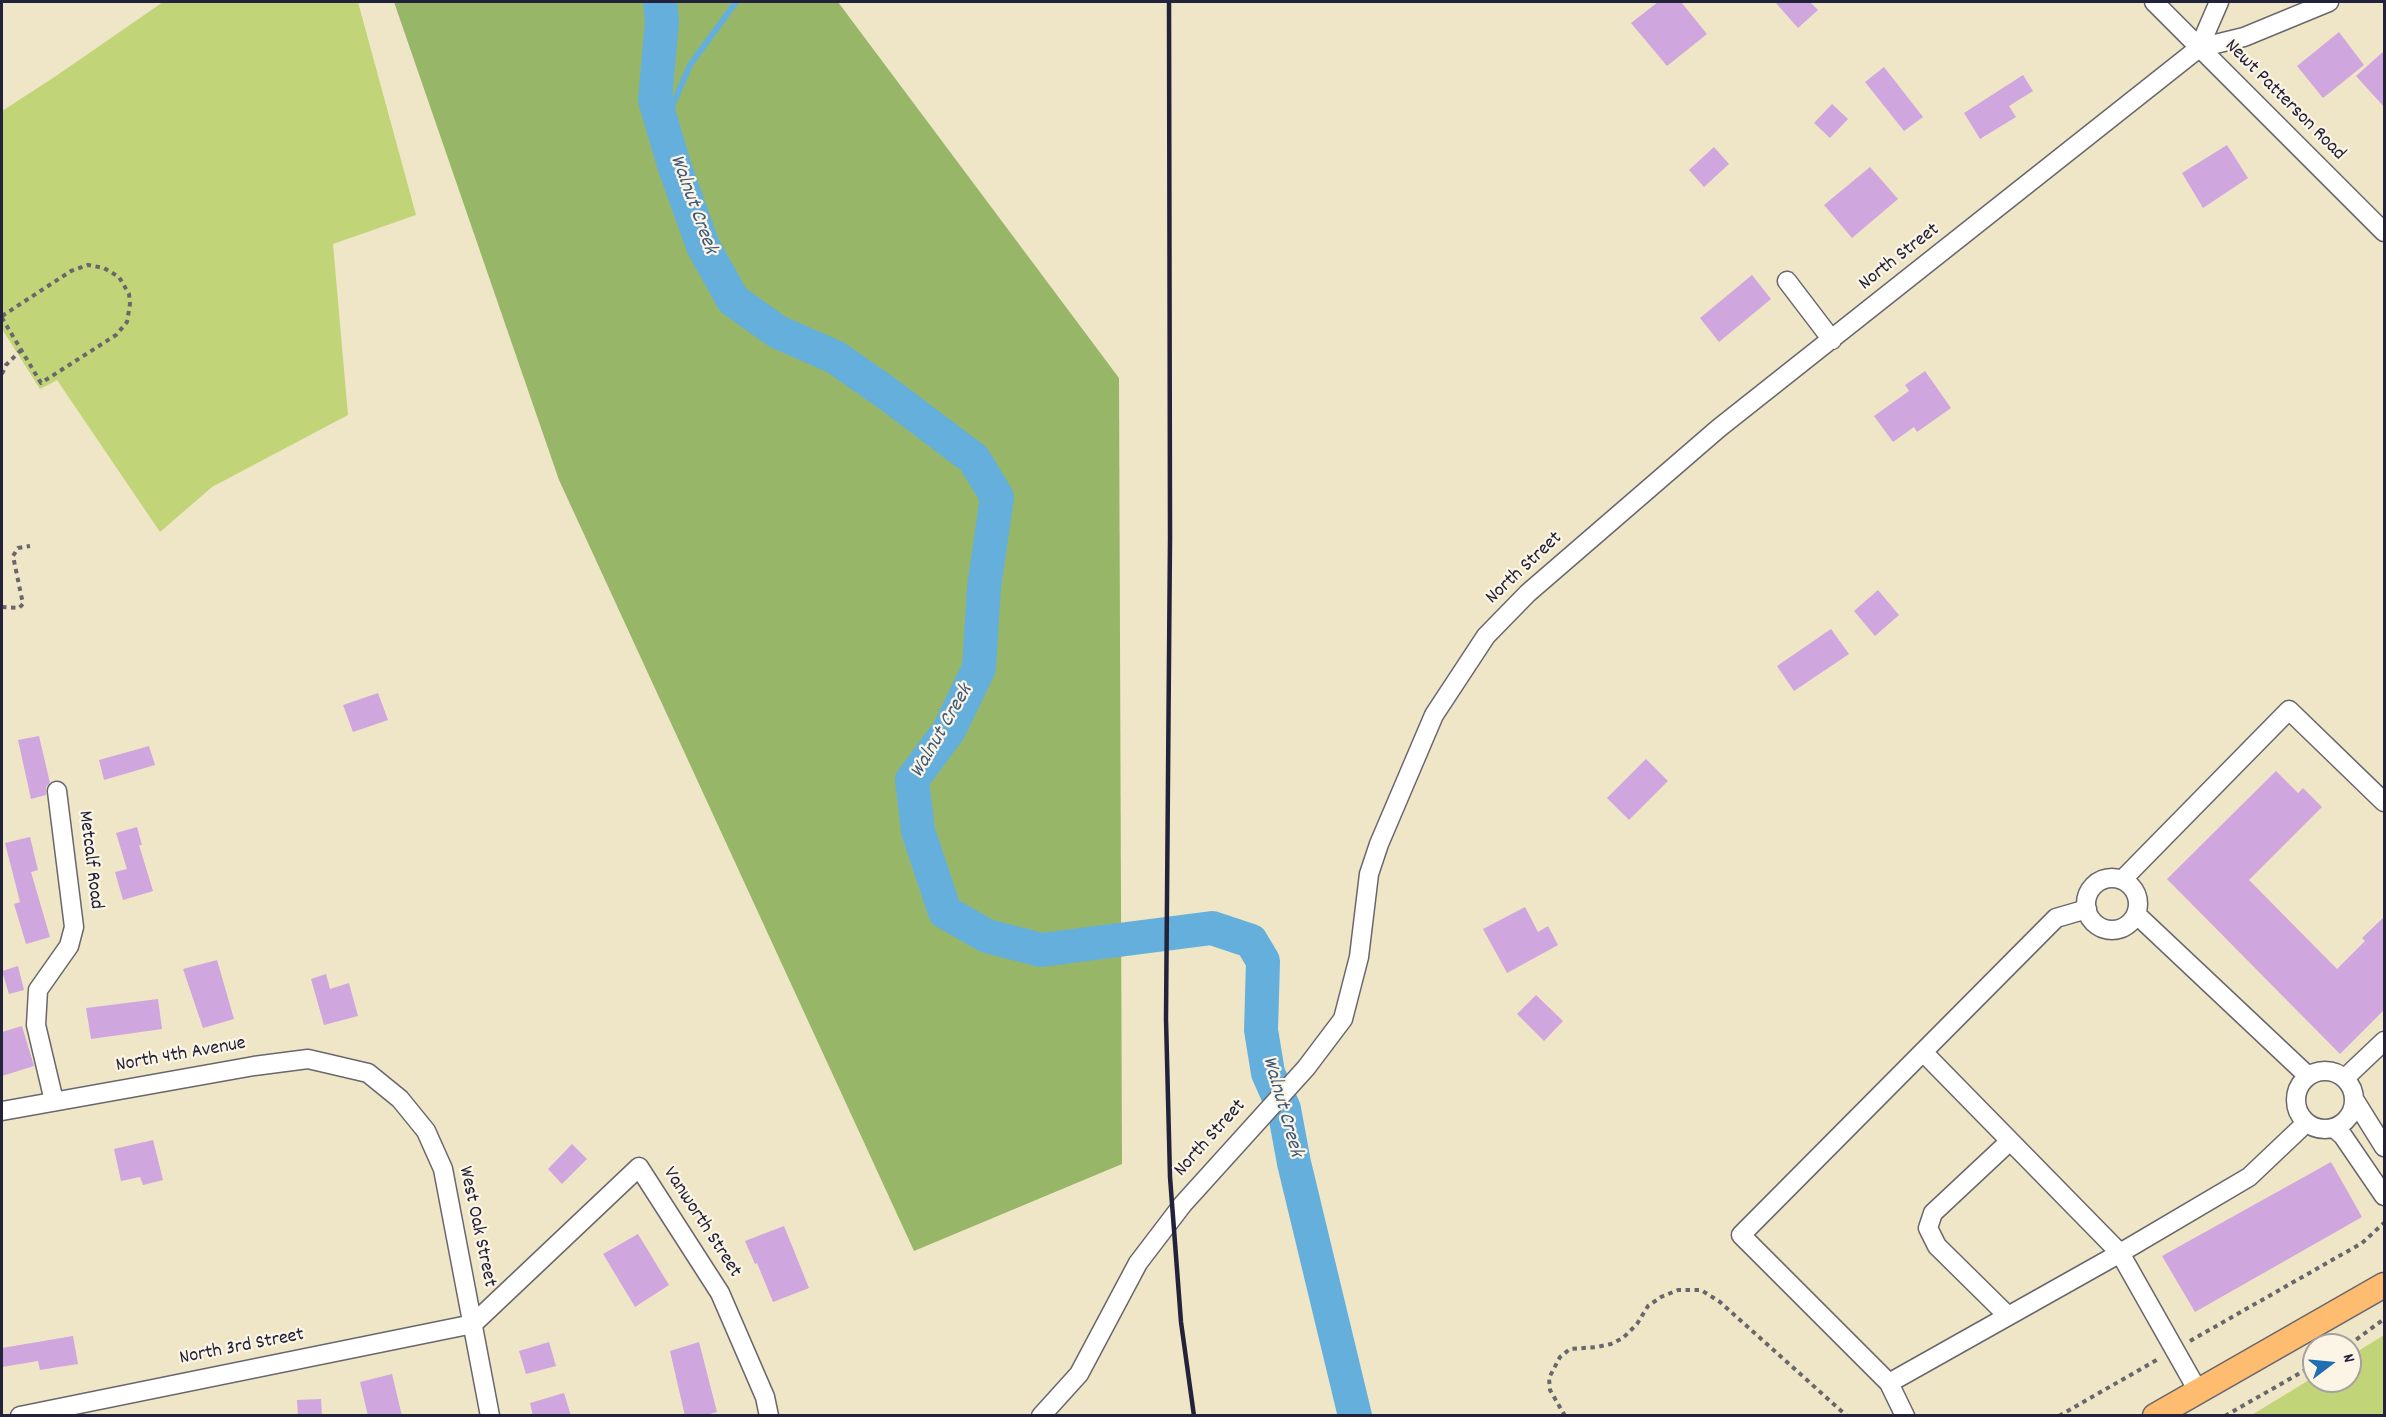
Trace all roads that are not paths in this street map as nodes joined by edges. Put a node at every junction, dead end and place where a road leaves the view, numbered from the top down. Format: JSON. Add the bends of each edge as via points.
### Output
{"nodes":[{"id":1,"x":2154,"y":2,"type":"edge"},
{"id":2,"x":2219,"y":2,"type":"edge"},
{"id":3,"x":2329,"y":2,"type":"edge"},
{"id":4,"x":2199,"y":48,"type":"junction"},
{"id":5,"x":2385,"y":232,"type":"edge"},
{"id":6,"x":1787,"y":281,"type":"dead end"},
{"id":7,"x":1832,"y":340,"type":"junction"},
{"id":8,"x":57,"y":791,"type":"dead end"},
{"id":9,"x":2385,"y":802,"type":"edge"},
{"id":10,"x":2122,"y":880,"type":"junction"},
{"id":11,"x":2087,"y":909,"type":"junction"},
{"id":12,"x":2136,"y":914,"type":"junction"},
{"id":13,"x":2385,"y":1041,"type":"edge"},
{"id":14,"x":1923,"y":1052,"type":"junction"},
{"id":15,"x":368,"y":1073,"type":"joint"},
{"id":16,"x":2308,"y":1076,"type":"junction"},
{"id":17,"x":2345,"y":1078,"type":"junction"},
{"id":18,"x":2354,"y":1099,"type":"junction"},
{"id":19,"x":54,"y":1101,"type":"junction"},
{"id":20,"x":2,"y":1111,"type":"edge"},
{"id":21,"x":2306,"y":1123,"type":"junction"},
{"id":22,"x":2334,"y":1128,"type":"junction"},
{"id":23,"x":2010,"y":1141,"type":"junction"},
{"id":24,"x":2385,"y":1147,"type":"edge"},
{"id":25,"x":2385,"y":1196,"type":"edge"},
{"id":26,"x":2120,"y":1253,"type":"junction"},
{"id":27,"x":2385,"y":1285,"type":"edge"},
{"id":28,"x":2008,"y":1316,"type":"junction"},
{"id":29,"x":472,"y":1324,"type":"junction"},
{"id":30,"x":1889,"y":1383,"type":"junction"},
{"id":31,"x":2198,"y":1391,"type":"junction"},
{"id":32,"x":20,"y":1416,"type":"edge"},
{"id":33,"x":490,"y":1416,"type":"edge"},
{"id":34,"x":769,"y":1416,"type":"edge"},
{"id":35,"x":1041,"y":1416,"type":"edge"},
{"id":36,"x":1905,"y":1416,"type":"edge"},
{"id":37,"x":2155,"y":1416,"type":"edge"}],
"edges":[{"from":1,"to":4,"type":"street","name":"Newt Patterson Road"},
{"from":2,"to":4,"type":"street"},
{"from":3,"to":4,"type":"street","name":"North Street","via":[[2244,37]]},
{"from":4,"to":5,"type":"street","name":"Newt Patterson Road"},
{"from":4,"to":7,"type":"street","name":"North Street"},
{"from":6,"to":7,"type":"street"},
{"from":7,"to":35,"type":"street","name":"North Street","via":[[1711,436],[1528,593],[1486,636],[1434,715],[1379,844],[1369,874],[1359,957],[1343,1019],[1306,1068],[1183,1204],[1138,1263],[1079,1374]]},
{"from":8,"to":19,"type":"street","name":"Metcalf Road","via":[[74,927],[69,946],[38,990],[36,1025]]},
{"from":9,"to":10,"type":"street","via":[[2289,710]]},
{"from":10,"to":11,"type":"street","via":[[2098,882],[2088,894]]},
{"from":10,"to":12,"type":"street","via":[[2138,898]]},
{"from":11,"to":12,"type":"street","via":[[2094,923],[2108,929],[2124,927]]},
{"from":11,"to":14,"type":"street","via":[[2056,918]]},
{"from":12,"to":16,"type":"street"},
{"from":13,"to":17,"type":"street"},
{"from":14,"to":23,"type":"street"},
{"from":14,"to":30,"type":"street","via":[[1741,1235]]},
{"from":15,"to":19,"type":"street","name":"North 4th Avenue","via":[[308,1059]]},
{"from":15,"to":29,"type":"street","name":"West Oak Street","via":[[400,1099],[426,1131],[443,1169]]},
{"from":16,"to":17,"type":"street","via":[[2329,1071]]},
{"from":16,"to":21,"type":"street","via":[[2296,1096]]},
{"from":17,"to":18,"type":"street"},
{"from":18,"to":22,"type":"street","via":[[2349,1118]]},
{"from":18,"to":24,"type":"street"},
{"from":19,"to":20,"type":"street","name":"North 4th Avenue"},
{"from":21,"to":22,"type":"street","via":[[2324,1130]]},
{"from":21,"to":26,"type":"street","via":[[2249,1177]]},
{"from":22,"to":25,"type":"street"},
{"from":23,"to":26,"type":"street"},
{"from":23,"to":28,"type":"street","via":[[1933,1213],[1928,1228],[1937,1246]]},
{"from":26,"to":28,"type":"street"},
{"from":26,"to":31,"type":"street"},
{"from":27,"to":31,"type":"main road"},
{"from":28,"to":30,"type":"street"},
{"from":29,"to":32,"type":"street","name":"North 3rd Street"},
{"from":29,"to":33,"type":"street","name":"West Oak Street"},
{"from":29,"to":34,"type":"street","name":"Vanworth Street","via":[[639,1167],[720,1293],[765,1397]]},
{"from":30,"to":36,"type":"street"},
{"from":31,"to":37,"type":"main road"}]}
